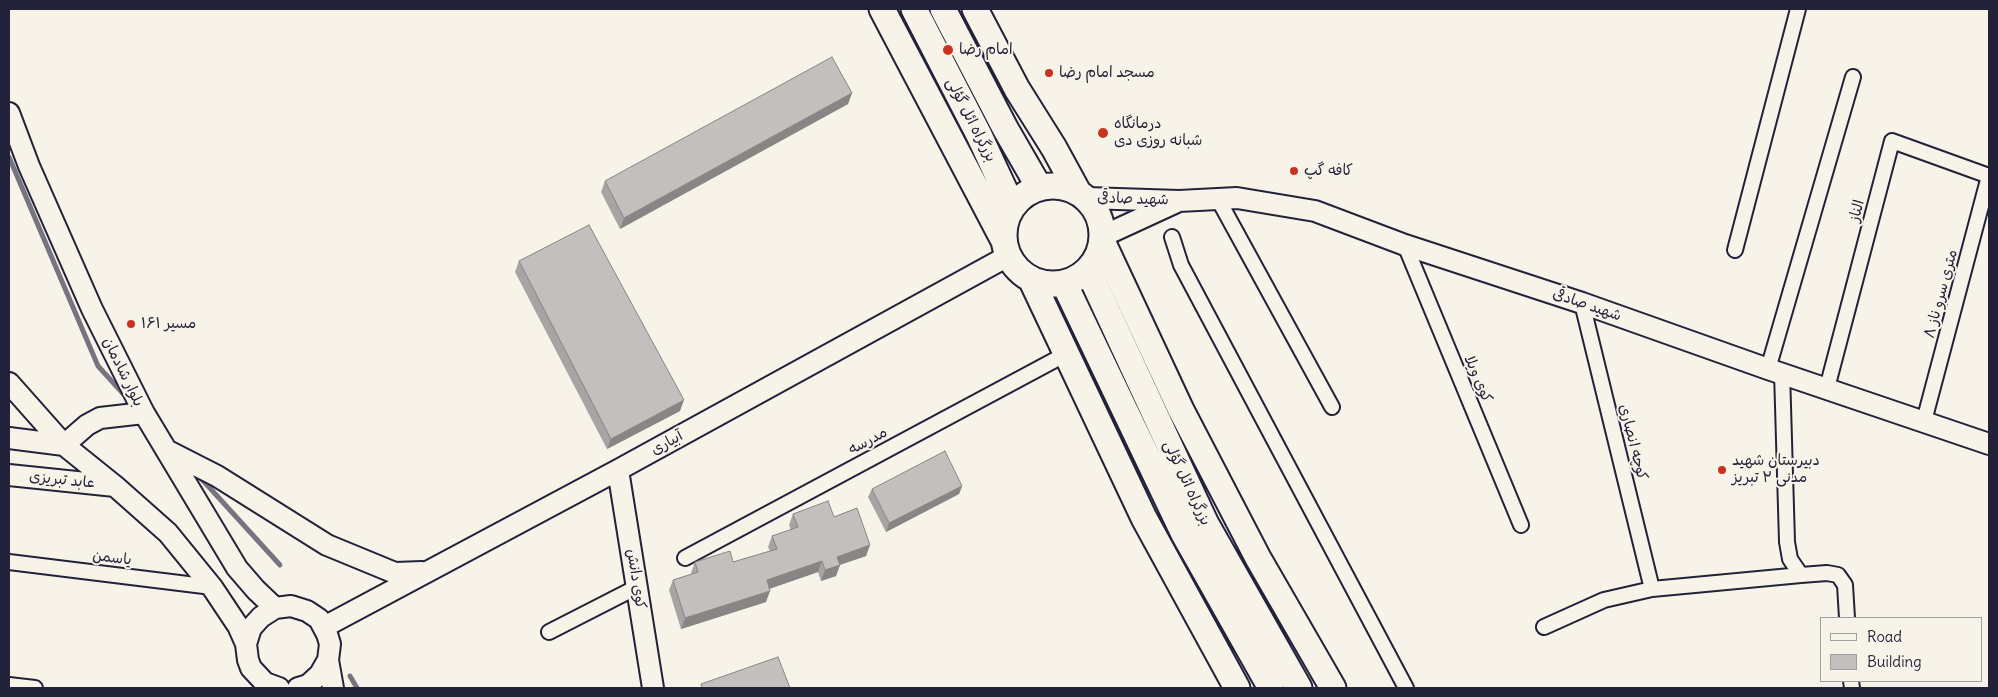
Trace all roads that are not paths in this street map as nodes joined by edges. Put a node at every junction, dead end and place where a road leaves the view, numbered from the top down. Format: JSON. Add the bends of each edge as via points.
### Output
{"nodes":[{"id":1,"x":882,"y":9,"type":"edge"},
{"id":2,"x":914,"y":9,"type":"edge"},
{"id":3,"x":943,"y":9,"type":"edge"},
{"id":4,"x":975,"y":9,"type":"edge"},
{"id":5,"x":1798,"y":9,"type":"edge"},
{"id":6,"x":1853,"y":77,"type":"dead end"},
{"id":7,"x":9,"y":113,"type":"edge"},
{"id":8,"x":1989,"y":176,"type":"edge"},
{"id":9,"x":1039,"y":187,"type":"junction"},
{"id":10,"x":1083,"y":195,"type":"junction"},
{"id":11,"x":1218,"y":199,"type":"junction"},
{"id":12,"x":1179,"y":201,"type":"junction"},
{"id":13,"x":1012,"y":206,"type":"junction"},
{"id":14,"x":1172,"y":237,"type":"dead end"},
{"id":15,"x":1103,"y":239,"type":"junction"},
{"id":16,"x":1405,"y":245,"type":"junction"},
{"id":17,"x":1006,"y":249,"type":"junction"},
{"id":18,"x":1735,"y":250,"type":"dead end"},
{"id":19,"x":1088,"y":270,"type":"junction"},
{"id":20,"x":1031,"y":279,"type":"junction"},
{"id":21,"x":1064,"y":283,"type":"junction"},
{"id":22,"x":1582,"y":303,"type":"junction"},
{"id":23,"x":1066,"y":354,"type":"junction"},
{"id":24,"x":1775,"y":371,"type":"junction"},
{"id":25,"x":9,"y":383,"type":"edge"},
{"id":26,"x":1827,"y":388,"type":"junction"},
{"id":27,"x":1332,"y":407,"type":"dead end"},
{"id":28,"x":144,"y":413,"type":"junction"},
{"id":29,"x":1924,"y":421,"type":"junction"},
{"id":30,"x":9,"y":438,"type":"edge"},
{"id":31,"x":1989,"y":444,"type":"edge"},
{"id":32,"x":64,"y":445,"type":"junction"},
{"id":33,"x":166,"y":450,"type":"junction"},
{"id":34,"x":618,"y":470,"type":"junction"},
{"id":35,"x":9,"y":475,"type":"edge"},
{"id":36,"x":115,"y":486,"type":"junction"},
{"id":37,"x":1521,"y":525,"type":"dead end"},
{"id":38,"x":685,"y":558,"type":"dead end"},
{"id":39,"x":9,"y":562,"type":"edge"},
{"id":40,"x":429,"y":571,"type":"junction"},
{"id":41,"x":1801,"y":575,"type":"junction"},
{"id":42,"x":212,"y":587,"type":"junction"},
{"id":43,"x":637,"y":587,"type":"junction"},
{"id":44,"x":1652,"y":589,"type":"junction"},
{"id":45,"x":275,"y":608,"type":"junction"},
{"id":46,"x":1847,"y":617,"type":"edge"},
{"id":47,"x":324,"y":627,"type":"junction"},
{"id":48,"x":1544,"y":628,"type":"dead end"},
{"id":49,"x":549,"y":632,"type":"dead end"},
{"id":50,"x":246,"y":644,"type":"junction"},
{"id":51,"x":328,"y":660,"type":"junction"},
{"id":52,"x":9,"y":685,"type":"edge"},
{"id":53,"x":35,"y":688,"type":"edge"},
{"id":54,"x":279,"y":688,"type":"edge"},
{"id":55,"x":298,"y":688,"type":"edge"},
{"id":56,"x":333,"y":688,"type":"edge"},
{"id":57,"x":653,"y":688,"type":"edge"},
{"id":58,"x":1237,"y":688,"type":"edge"},
{"id":59,"x":1271,"y":688,"type":"edge"},
{"id":60,"x":1299,"y":688,"type":"edge"},
{"id":61,"x":1333,"y":688,"type":"edge"},
{"id":62,"x":1406,"y":688,"type":"edge"}],
"edges":[{"from":1,"to":17,"type":"highway"},
{"from":2,"to":13,"type":"highway","name":"بزرگراه ائل گؤلی"},
{"from":3,"to":9,"type":"highway","name":"بزرگراه ائل گؤلی"},
{"from":4,"to":10,"type":"highway","via":[[1017,89]]},
{"from":5,"to":18,"type":"street"},
{"from":6,"to":24,"type":"street"},
{"from":7,"to":28,"type":"main road","name":"بلوار شادمان","via":[[88,300]]},
{"from":8,"to":26,"type":"street","name":"الناز","via":[[1892,141]]},
{"from":8,"to":29,"type":"street","name":"۸ متری سرو ناز"},
{"from":9,"to":10,"type":"highway","via":[[1059,186]]},
{"from":9,"to":13,"type":"highway","via":[[1024,194]]},
{"from":10,"to":12,"type":"main road","name":"شهید صادقی"},
{"from":10,"to":15,"type":"highway","via":[[1096,209]]},
{"from":11,"to":12,"type":"main road","name":"شهید صادقی"},
{"from":11,"to":16,"type":"main road","name":"شهید صادقی","via":[[1238,198],[1316,211]]},
{"from":11,"to":27,"type":"street"},
{"from":12,"to":15,"type":"main road","name":"شهید صادقی"},
{"from":13,"to":17,"type":"highway","via":[[1004,229]]},
{"from":14,"to":62,"type":"street","via":[[1185,273]]},
{"from":15,"to":19,"type":"highway","via":[[1095,262]]},
{"from":15,"to":61,"type":"highway","via":[[1181,410],[1258,558]]},
{"from":16,"to":22,"type":"main road","name":"شهید صادقی"},
{"from":16,"to":37,"type":"street","name":"کوی ویلا"},
{"from":17,"to":20,"type":"highway","via":[[1018,270]]},
{"from":17,"to":34,"type":"main road","name":"آبیاری"},
{"from":19,"to":21,"type":"highway"},
{"from":19,"to":60,"type":"highway","name":"بزرگراه ائل گؤلی","via":[[1206,524]]},
{"from":20,"to":21,"type":"highway","via":[[1047,284]]},
{"from":20,"to":23,"type":"highway"},
{"from":21,"to":59,"type":"highway","name":"بزرگراه ائل گؤلی","via":[[1184,534]]},
{"from":22,"to":24,"type":"main road","name":"شهید صادقی"},
{"from":22,"to":44,"type":"street","name":"کوچه انصاری"},
{"from":23,"to":38,"type":"street","name":"مدرسه"},
{"from":23,"to":58,"type":"highway","via":[[1144,518]]},
{"from":24,"to":26,"type":"main road","name":"شهید صادقی"},
{"from":24,"to":41,"type":"street","via":[[1787,542],[1790,559]]},
{"from":25,"to":32,"type":"main road"},
{"from":26,"to":29,"type":"main road","name":"شهید صادقی"},
{"from":28,"to":32,"type":"main road","via":[[100,418]]},
{"from":28,"to":33,"type":"main road","name":"بلوار شادمان"},
{"from":29,"to":31,"type":"main road","name":"شهید صادقی"},
{"from":30,"to":32,"type":"main road"},
{"from":32,"to":36,"type":"main road"},
{"from":33,"to":40,"type":"main road","via":[[217,476],[327,545],[395,573]]},
{"from":33,"to":45,"type":"main road","name":"بلوار شادمان","via":[[237,568]]},
{"from":34,"to":40,"type":"main road","name":"آبیاری"},
{"from":34,"to":43,"type":"main road","name":"کوی دانش"},
{"from":35,"to":36,"type":"main road","name":"عابد تبریزی"},
{"from":36,"to":42,"type":"main road","via":[[168,533]]},
{"from":39,"to":42,"type":"street","name":"یاسمن"},
{"from":40,"to":47,"type":"main road","name":"آبیاری"},
{"from":41,"to":44,"type":"street"},
{"from":41,"to":46,"type":"street","via":[[1838,575],[1845,584]]},
{"from":42,"to":50,"type":"main road"},
{"from":43,"to":49,"type":"street"},
{"from":43,"to":57,"type":"main road","name":"کوی دانش"},
{"from":44,"to":48,"type":"street","via":[[1604,600]]},
{"from":45,"to":47,"type":"main road","via":[[300,608],[315,616]]},
{"from":45,"to":50,"type":"main road","via":[[255,622]]},
{"from":47,"to":51,"type":"main road","via":[[330,644]]},
{"from":50,"to":54,"type":"main road","via":[[251,668],[265,682]]},
{"from":51,"to":55,"type":"main road","via":[[314,680]]},
{"from":51,"to":56,"type":"main road"},
{"from":52,"to":53,"type":"street"}]}
